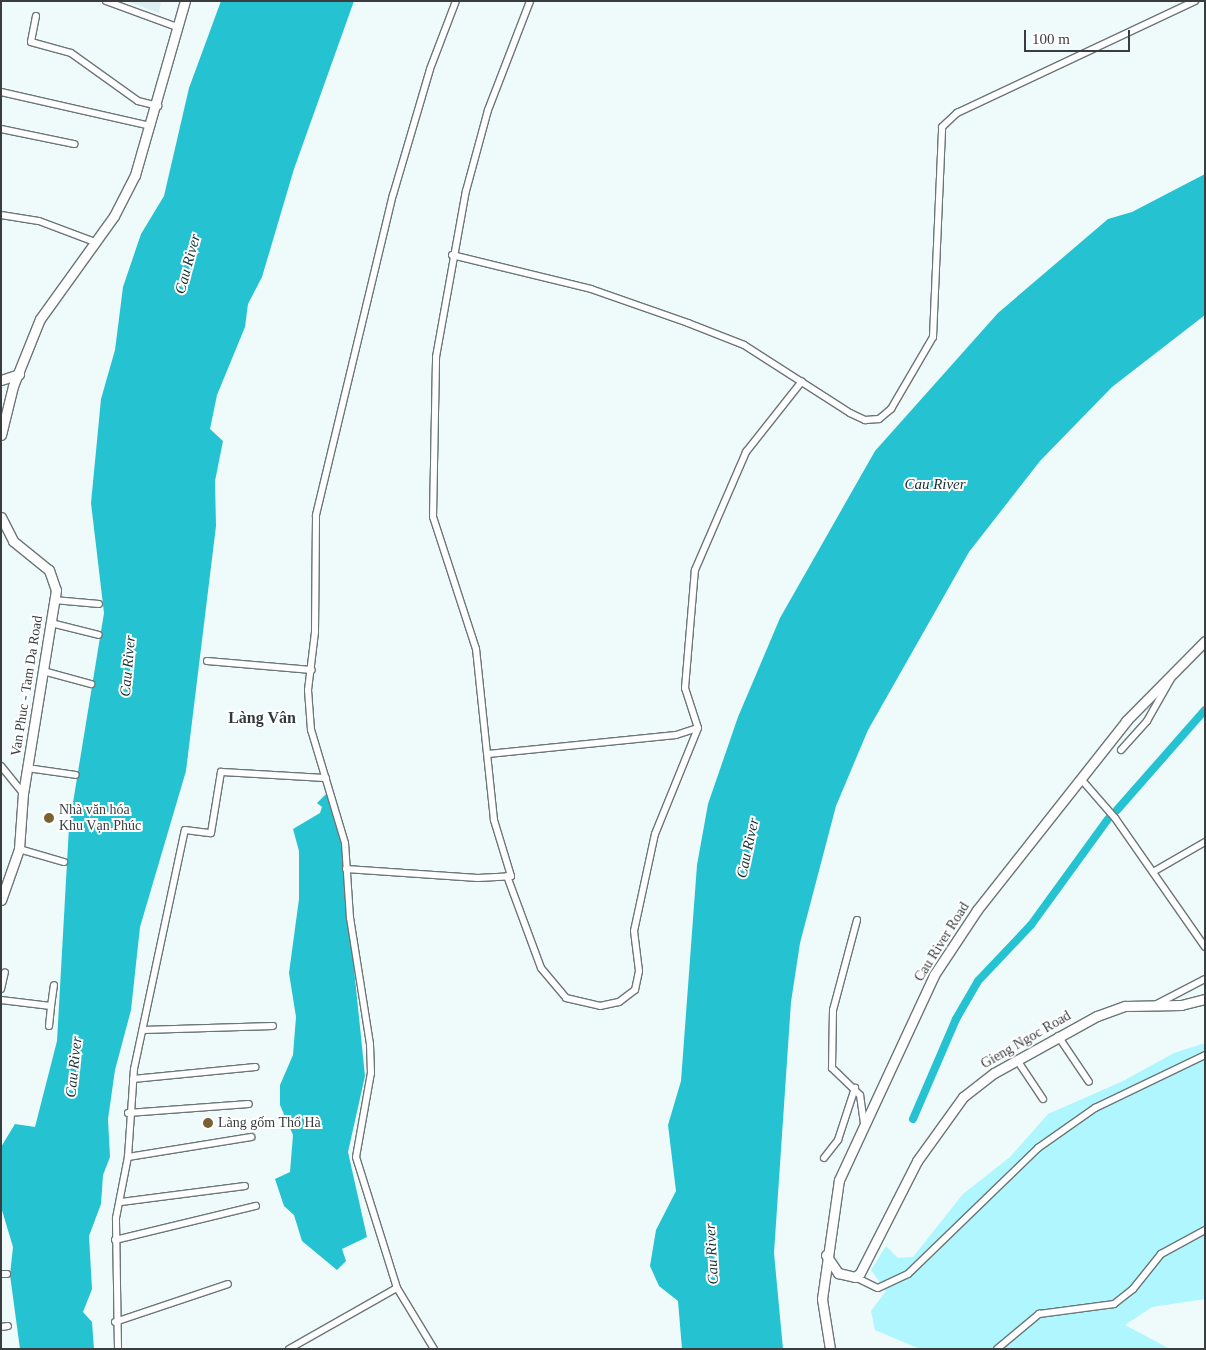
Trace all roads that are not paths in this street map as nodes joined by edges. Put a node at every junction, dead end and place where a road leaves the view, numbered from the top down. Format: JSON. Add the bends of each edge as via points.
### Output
{"nodes":[{"id":1,"x":106,"y":1,"type":"edge"},
{"id":2,"x":185,"y":1,"type":"edge"},
{"id":3,"x":456,"y":1,"type":"edge"},
{"id":4,"x":530,"y":1,"type":"edge"},
{"id":5,"x":1195,"y":1,"type":"edge"},
{"id":6,"x":36,"y":16,"type":"dead end"},
{"id":7,"x":178,"y":28,"type":"junction"},
{"id":8,"x":1,"y":92,"type":"edge"},
{"id":9,"x":158,"y":106,"type":"junction"},
{"id":10,"x":152,"y":126,"type":"junction"},
{"id":11,"x":1,"y":129,"type":"edge"},
{"id":12,"x":74,"y":144,"type":"dead end"},
{"id":13,"x":1,"y":215,"type":"edge"},
{"id":14,"x":95,"y":242,"type":"junction"},
{"id":15,"x":452,"y":256,"type":"junction"},
{"id":16,"x":19,"y":374,"type":"junction"},
{"id":17,"x":1,"y":380,"type":"edge"},
{"id":18,"x":802,"y":381,"type":"junction"},
{"id":19,"x":1,"y":392,"type":"edge"},
{"id":20,"x":9,"y":400,"type":"junction"},
{"id":21,"x":1,"y":435,"type":"edge"},
{"id":22,"x":1,"y":516,"type":"edge"},
{"id":23,"x":54,"y":600,"type":"junction"},
{"id":24,"x":100,"y":604,"type":"dead end"},
{"id":25,"x":51,"y":623,"type":"junction"},
{"id":26,"x":99,"y":635,"type":"dead end"},
{"id":27,"x":1205,"y":641,"type":"edge"},
{"id":28,"x":208,"y":661,"type":"dead end"},
{"id":29,"x":312,"y":670,"type":"junction"},
{"id":30,"x":1174,"y":671,"type":"junction"},
{"id":31,"x":43,"y":672,"type":"junction"},
{"id":32,"x":91,"y":684,"type":"dead end"},
{"id":33,"x":698,"y":728,"type":"junction"},
{"id":34,"x":1121,"y":750,"type":"dead end"},
{"id":35,"x":488,"y":754,"type":"junction"},
{"id":36,"x":1,"y":766,"type":"edge"},
{"id":37,"x":27,"y":768,"type":"junction"},
{"id":38,"x":76,"y":775,"type":"dead end"},
{"id":39,"x":326,"y":778,"type":"junction"},
{"id":40,"x":1081,"y":779,"type":"junction"},
{"id":41,"x":23,"y":793,"type":"junction"},
{"id":42,"x":1205,"y":842,"type":"edge"},
{"id":43,"x":19,"y":849,"type":"junction"},
{"id":44,"x":64,"y":862,"type":"dead end"},
{"id":45,"x":346,"y":869,"type":"junction"},
{"id":46,"x":1153,"y":872,"type":"junction"},
{"id":47,"x":507,"y":876,"type":"junction"},
{"id":48,"x":1,"y":900,"type":"edge"},
{"id":49,"x":857,"y":920,"type":"dead end"},
{"id":50,"x":1205,"y":947,"type":"edge"},
{"id":51,"x":5,"y":972,"type":"dead end"},
{"id":52,"x":1205,"y":978,"type":"edge"},
{"id":53,"x":54,"y":985,"type":"dead end"},
{"id":54,"x":1,"y":989,"type":"edge"},
{"id":55,"x":1205,"y":999,"type":"edge"},
{"id":56,"x":1,"y":1000,"type":"edge"},
{"id":57,"x":51,"y":1006,"type":"junction"},
{"id":58,"x":1154,"y":1006,"type":"junction"},
{"id":59,"x":49,"y":1026,"type":"dead end"},
{"id":60,"x":273,"y":1026,"type":"dead end"},
{"id":61,"x":143,"y":1030,"type":"junction"},
{"id":62,"x":1058,"y":1036,"type":"junction"},
{"id":63,"x":1205,"y":1055,"type":"edge"},
{"id":64,"x":1017,"y":1060,"type":"junction"},
{"id":65,"x":254,"y":1067,"type":"dead end"},
{"id":66,"x":132,"y":1079,"type":"junction"},
{"id":67,"x":1089,"y":1082,"type":"dead end"},
{"id":68,"x":855,"y":1088,"type":"junction"},
{"id":69,"x":1042,"y":1099,"type":"dead end"},
{"id":70,"x":249,"y":1104,"type":"dead end"},
{"id":71,"x":128,"y":1112,"type":"junction"},
{"id":72,"x":864,"y":1124,"type":"junction"},
{"id":73,"x":251,"y":1137,"type":"dead end"},
{"id":74,"x":128,"y":1158,"type":"junction"},
{"id":75,"x":824,"y":1158,"type":"dead end"},
{"id":76,"x":245,"y":1186,"type":"dead end"},
{"id":77,"x":121,"y":1202,"type":"junction"},
{"id":78,"x":256,"y":1206,"type":"dead end"},
{"id":79,"x":1205,"y":1230,"type":"edge"},
{"id":80,"x":115,"y":1240,"type":"junction"},
{"id":81,"x":826,"y":1255,"type":"junction"},
{"id":82,"x":855,"y":1277,"type":"junction"},
{"id":83,"x":228,"y":1284,"type":"dead end"},
{"id":84,"x":397,"y":1288,"type":"junction"},
{"id":85,"x":115,"y":1322,"type":"junction"},
{"id":86,"x":118,"y":1349,"type":"edge"},
{"id":87,"x":290,"y":1349,"type":"edge"},
{"id":88,"x":434,"y":1349,"type":"edge"},
{"id":89,"x":830,"y":1349,"type":"edge"},
{"id":90,"x":996,"y":1349,"type":"edge"}],
"edges":[{"from":1,"to":7,"type":"street"},
{"from":2,"to":7,"type":"main road"},
{"from":3,"to":29,"type":"street","via":[[430,69],[393,194],[316,515]]},
{"from":4,"to":15,"type":"street","via":[[488,110]]},
{"from":5,"to":18,"type":"street","via":[[948,120],[938,142],[930,346],[892,409],[879,419],[866,420],[850,413]]},
{"from":6,"to":9,"type":"street","via":[[30,42],[71,53],[138,101]]},
{"from":7,"to":9,"type":"main road"},
{"from":8,"to":10,"type":"street"},
{"from":9,"to":10,"type":"main road"},
{"from":10,"to":14,"type":"main road","via":[[128,190]]},
{"from":11,"to":12,"type":"street"},
{"from":13,"to":14,"type":"street","via":[[39,221]]},
{"from":14,"to":16,"type":"main road","via":[[40,318]]},
{"from":15,"to":18,"type":"street","via":[[591,288],[744,346]]},
{"from":15,"to":35,"type":"street","via":[[450,294],[436,357],[433,517],[476,649]]},
{"from":16,"to":17,"type":"main road"},
{"from":16,"to":20,"type":"main road"},
{"from":18,"to":33,"type":"street","via":[[746,452],[695,570],[685,688]]},
{"from":19,"to":20,"type":"main road"},
{"from":20,"to":21,"type":"main road"},
{"from":22,"to":23,"type":"main road","name":"Van Phuc - Tam Da Road","via":[[8,535],[44,565],[53,580]]},
{"from":23,"to":24,"type":"street"},
{"from":23,"to":25,"type":"main road","name":"Van Phuc - Tam Da Road"},
{"from":25,"to":26,"type":"street"},
{"from":25,"to":31,"type":"main road","name":"Van Phuc - Tam Da Road"},
{"from":27,"to":30,"type":"main road","name":"Cau River Road"},
{"from":28,"to":29,"type":"street"},
{"from":29,"to":39,"type":"street","via":[[308,715]]},
{"from":30,"to":34,"type":"street","via":[[1147,721]]},
{"from":30,"to":40,"type":"main road","name":"Cau River Road","via":[[1126,721]]},
{"from":31,"to":32,"type":"street"},
{"from":31,"to":37,"type":"main road","name":"Van Phuc - Tam Da Road"},
{"from":33,"to":35,"type":"street","via":[[676,735]]},
{"from":33,"to":47,"type":"street","via":[[655,834],[634,931],[639,971],[635,990],[620,1002],[600,1006],[566,998],[541,968]]},
{"from":35,"to":47,"type":"street","via":[[494,820]]},
{"from":36,"to":41,"type":"street"},
{"from":37,"to":38,"type":"street"},
{"from":37,"to":41,"type":"main road","name":"Van Phuc - Tam Da Road"},
{"from":39,"to":45,"type":"street","via":[[346,843]]},
{"from":39,"to":61,"type":"street","via":[[221,772],[212,834],[185,830],[153,962]]},
{"from":40,"to":46,"type":"street"},
{"from":40,"to":72,"type":"main road","name":"Cau River Road","via":[[977,910],[934,975]]},
{"from":41,"to":43,"type":"main road","name":"Van Phuc - Tam Da Road"},
{"from":42,"to":46,"type":"street"},
{"from":43,"to":44,"type":"street"},
{"from":43,"to":48,"type":"main road","name":"Van Phuc - Tam Da Road"},
{"from":45,"to":47,"type":"street"},
{"from":45,"to":84,"type":"street","via":[[355,955],[370,1044],[371,1073],[356,1157]]},
{"from":46,"to":50,"type":"street"},
{"from":49,"to":68,"type":"street","via":[[836,994],[831,1035],[832,1068]]},
{"from":51,"to":54,"type":"street"},
{"from":52,"to":58,"type":"street"},
{"from":53,"to":57,"type":"street"},
{"from":55,"to":58,"type":"main road","name":"Gieng Ngoc Road"},
{"from":56,"to":57,"type":"street"},
{"from":57,"to":59,"type":"street"},
{"from":58,"to":62,"type":"main road","name":"Gieng Ngoc Road","via":[[1124,1006]]},
{"from":60,"to":61,"type":"street"},
{"from":61,"to":66,"type":"street"},
{"from":62,"to":64,"type":"main road","name":"Gieng Ngoc Road"},
{"from":62,"to":67,"type":"street"},
{"from":63,"to":82,"type":"street","via":[[1095,1108],[1038,1148],[976,1204],[908,1274],[878,1288]]},
{"from":64,"to":69,"type":"street"},
{"from":64,"to":82,"type":"main road","name":"Gieng Ngoc Road","via":[[963,1097],[946,1118],[917,1161],[878,1242]]},
{"from":65,"to":66,"type":"street"},
{"from":66,"to":71,"type":"street"},
{"from":68,"to":72,"type":"street","via":[[860,1095]]},
{"from":68,"to":75,"type":"street","via":[[838,1140]]},
{"from":70,"to":71,"type":"street"},
{"from":71,"to":74,"type":"street"},
{"from":72,"to":81,"type":"main road","name":"Cau River Road","via":[[839,1180]]},
{"from":73,"to":74,"type":"street"},
{"from":74,"to":77,"type":"street"},
{"from":76,"to":77,"type":"street"},
{"from":77,"to":80,"type":"street"},
{"from":78,"to":80,"type":"street"},
{"from":79,"to":90,"type":"street","via":[[1161,1254],[1133,1289],[1114,1304],[1039,1314]]},
{"from":80,"to":85,"type":"street"},
{"from":81,"to":82,"type":"main road","via":[[838,1272]]},
{"from":81,"to":89,"type":"main road","name":"Cau River Road","via":[[822,1299]]},
{"from":83,"to":85,"type":"street"},
{"from":84,"to":87,"type":"street"},
{"from":84,"to":88,"type":"street"},
{"from":85,"to":86,"type":"street"}]}
